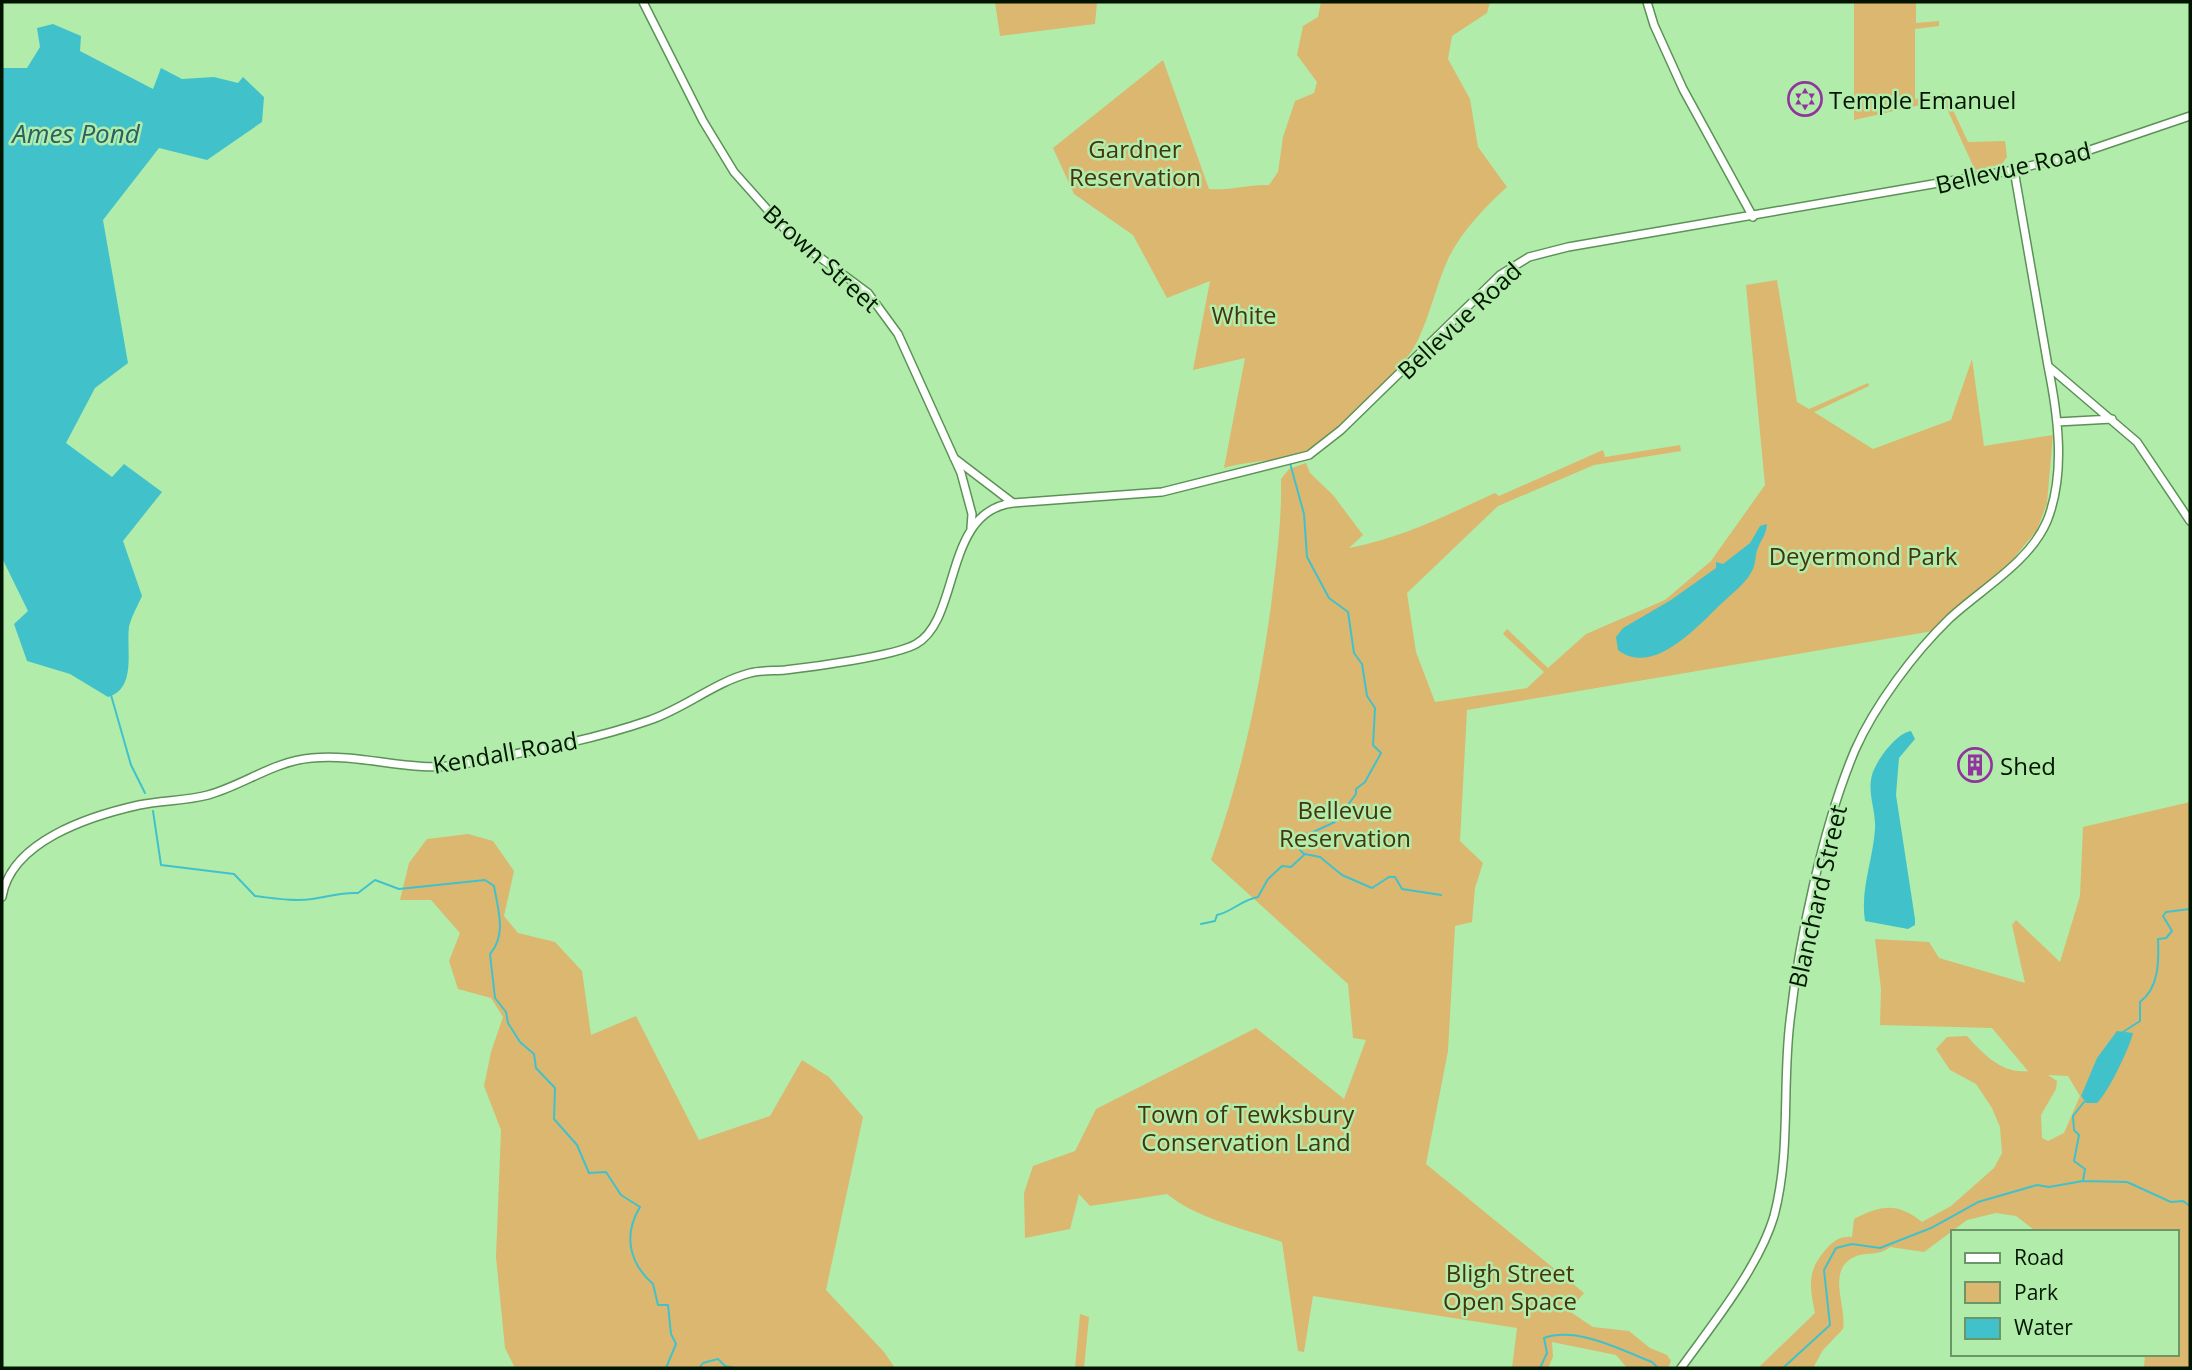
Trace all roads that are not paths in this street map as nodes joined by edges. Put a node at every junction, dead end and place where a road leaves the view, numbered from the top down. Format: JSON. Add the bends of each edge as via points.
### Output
{"nodes":[{"id":1,"x":643,"y":2,"type":"edge"},
{"id":2,"x":1647,"y":2,"type":"edge"},
{"id":3,"x":2190,"y":116,"type":"edge"},
{"id":4,"x":2014,"y":170,"type":"junction"},
{"id":5,"x":1753,"y":217,"type":"junction"},
{"id":6,"x":2048,"y":366,"type":"junction"},
{"id":7,"x":2112,"y":419,"type":"junction"},
{"id":8,"x":2057,"y":422,"type":"junction"},
{"id":9,"x":954,"y":458,"type":"junction"},
{"id":10,"x":1013,"y":503,"type":"junction"},
{"id":11,"x":2190,"y":522,"type":"edge"},
{"id":12,"x":971,"y":528,"type":"junction"},
{"id":13,"x":2,"y":897,"type":"edge"},
{"id":14,"x":1681,"y":1368,"type":"edge"}],
"edges":[{"from":1,"to":9,"type":"street","name":"Brown Street","via":[[734,172],[791,236],[868,293],[898,334]]},
{"from":2,"to":5,"type":"street","via":[[1683,88]]},
{"from":3,"to":4,"type":"street","name":"Bellevue Road"},
{"from":4,"to":5,"type":"street","name":"Bellevue Road"},
{"from":4,"to":6,"type":"street","name":"Blanchard Street"},
{"from":5,"to":10,"type":"street","name":"Bellevue Road","via":[[1568,247],[1514,264],[1341,430],[1308,455],[1162,492]]},
{"from":6,"to":7,"type":"street"},
{"from":6,"to":8,"type":"street","name":"Blanchard Street"},
{"from":7,"to":8,"type":"street"},
{"from":7,"to":11,"type":"street","via":[[2137,442]]},
{"from":8,"to":14,"type":"street","name":"Blanchard Street","via":[[2052,504],[2040,533],[2028,550],[1936,634],[1881,703],[1855,751],[1819,869],[1798,974],[1790,1020],[1783,1166],[1773,1217],[1758,1253]]},
{"from":9,"to":10,"type":"street"},
{"from":9,"to":12,"type":"street","name":"Brown Street","via":[[968,497]]},
{"from":10,"to":12,"type":"street","name":"Bellevue Road","via":[[994,508]]},
{"from":12,"to":13,"type":"street","name":"Kendall Road","via":[[937,614],[923,639],[907,648],[748,673],[649,720],[440,768],[334,757],[301,759],[206,796],[138,805],[71,828],[30,850],[6,878]]}]}
